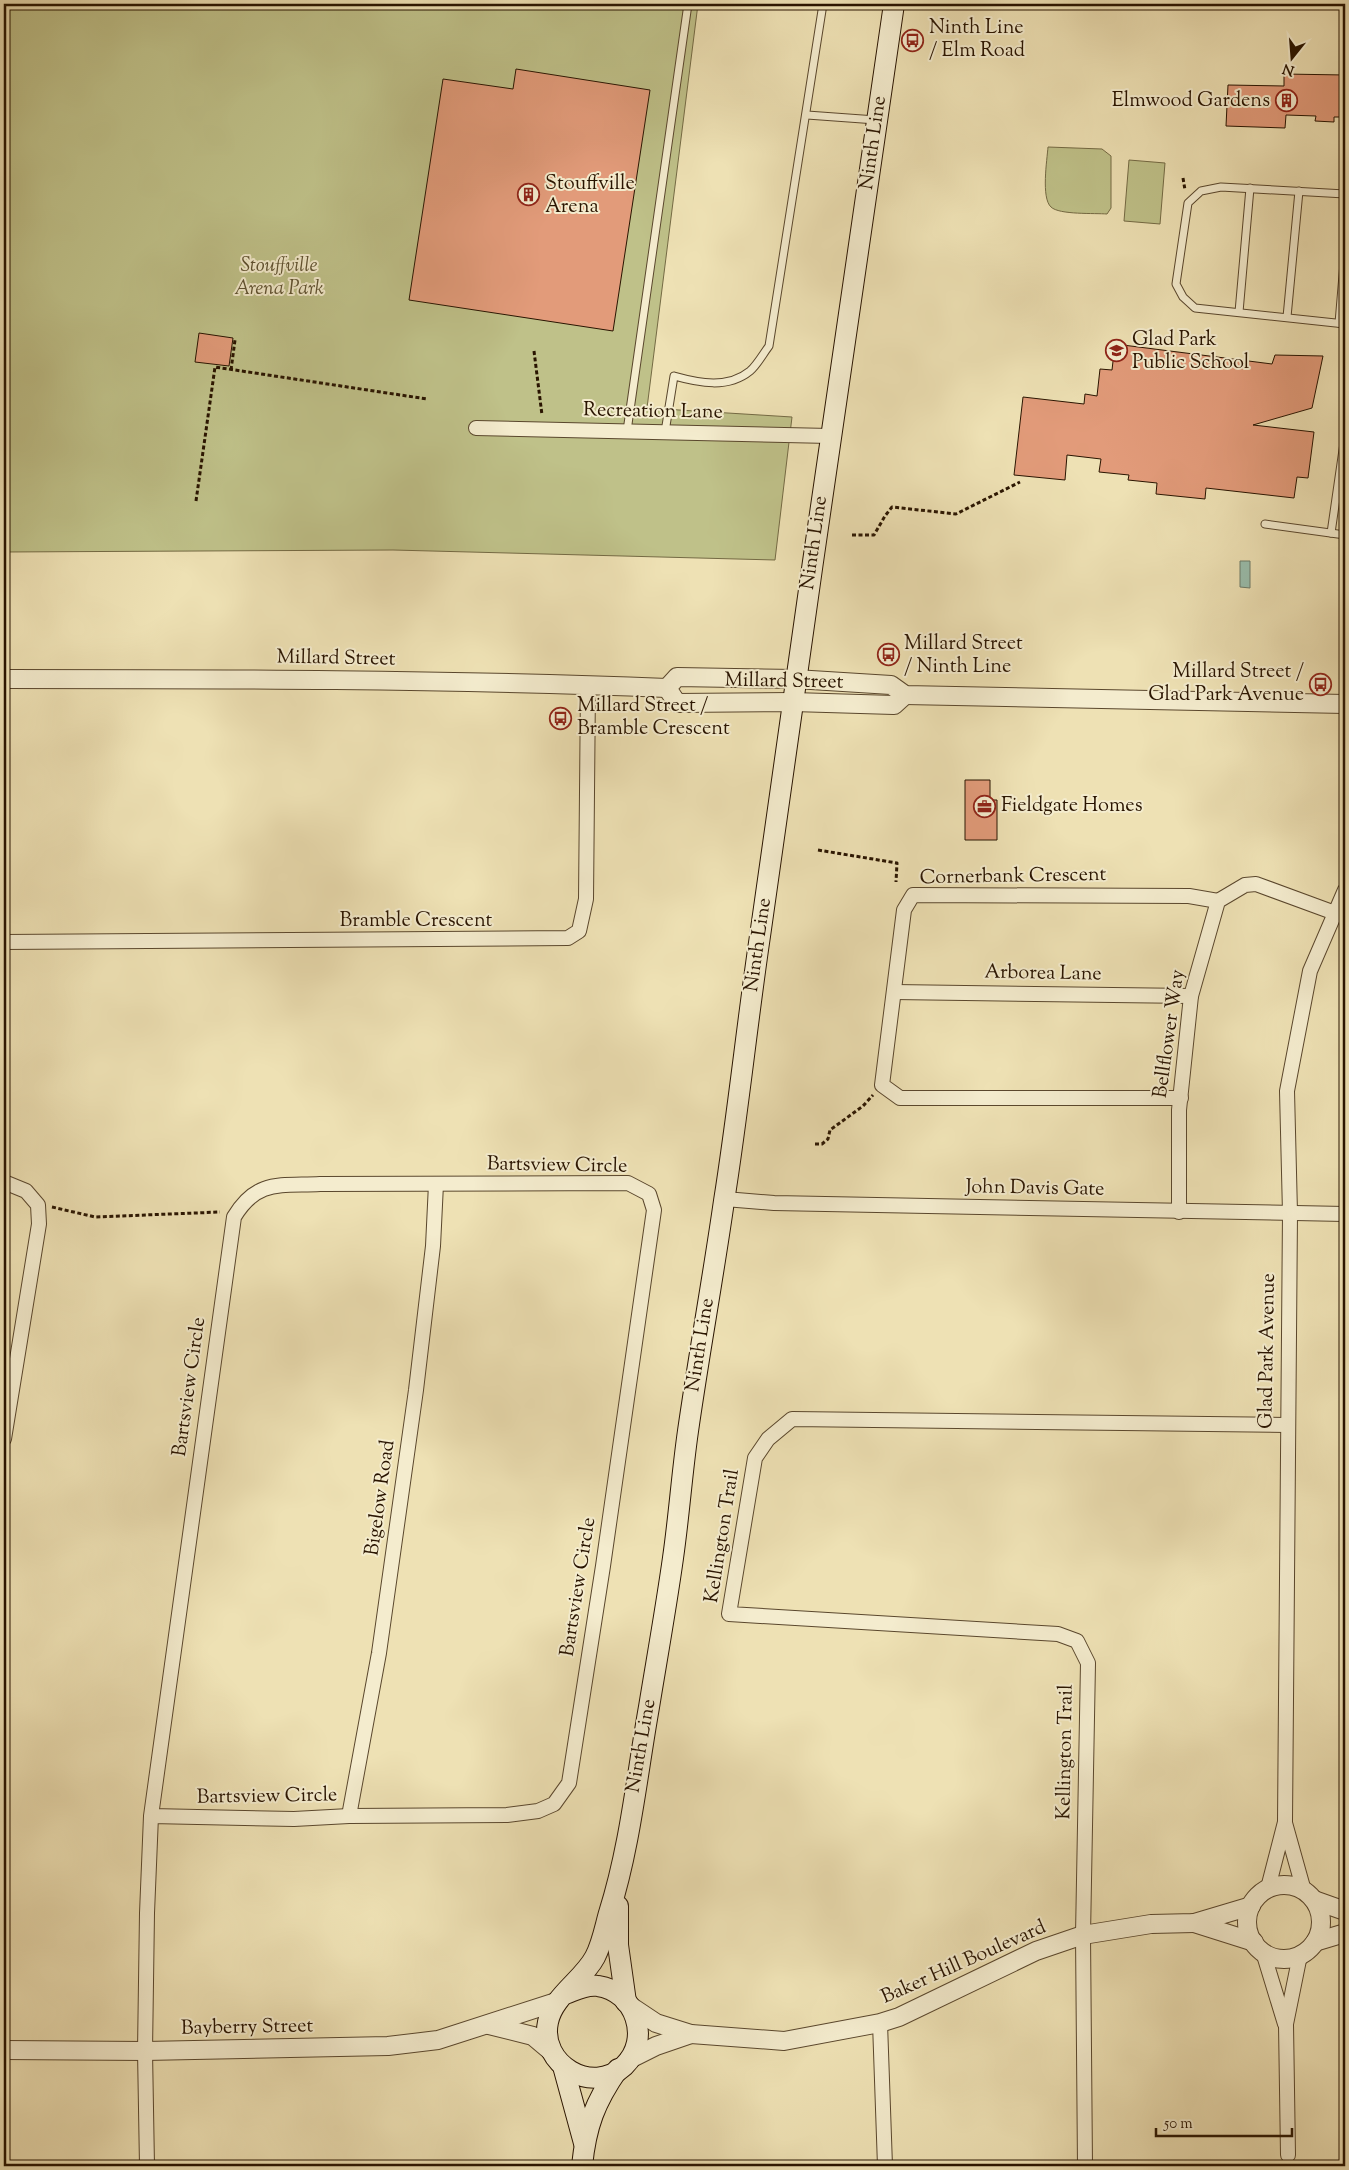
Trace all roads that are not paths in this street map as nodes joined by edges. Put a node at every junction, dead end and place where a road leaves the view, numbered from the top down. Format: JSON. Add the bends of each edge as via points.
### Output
{"nodes":[{"id":1,"x":688,"y":4,"type":"edge"},
{"id":2,"x":823,"y":4,"type":"edge"},
{"id":3,"x":894,"y":4,"type":"edge"},
{"id":4,"x":807,"y":116,"type":"junction"},
{"id":5,"x":877,"y":120,"type":"junction"},
{"id":6,"x":1250,"y":188,"type":"junction"},
{"id":7,"x":1299,"y":191,"type":"junction"},
{"id":8,"x":1345,"y":194,"type":"edge"},
{"id":9,"x":1345,"y":252,"type":"edge"},
{"id":10,"x":1239,"y":312,"type":"junction"},
{"id":11,"x":1287,"y":317,"type":"junction"},
{"id":12,"x":1342,"y":324,"type":"edge"},
{"id":13,"x":476,"y":428,"type":"dead end"},
{"id":14,"x":628,"y":431,"type":"junction"},
{"id":15,"x":665,"y":432,"type":"junction"},
{"id":16,"x":830,"y":436,"type":"junction"},
{"id":17,"x":1345,"y":436,"type":"edge"},
{"id":18,"x":1265,"y":524,"type":"dead end"},
{"id":19,"x":1331,"y":533,"type":"junction"},
{"id":20,"x":1345,"y":535,"type":"edge"},
{"id":21,"x":795,"y":679,"type":"junction"},
{"id":22,"x":4,"y":680,"type":"edge"},
{"id":23,"x":588,"y":685,"type":"junction"},
{"id":24,"x":667,"y":688,"type":"junction"},
{"id":25,"x":905,"y":695,"type":"junction"},
{"id":26,"x":793,"y":702,"type":"junction"},
{"id":27,"x":1345,"y":704,"type":"edge"},
{"id":28,"x":1345,"y":890,"type":"edge"},
{"id":29,"x":1218,"y":901,"type":"junction"},
{"id":30,"x":1335,"y":913,"type":"junction"},
{"id":31,"x":4,"y":942,"type":"edge"},
{"id":32,"x":894,"y":992,"type":"junction"},
{"id":33,"x":1191,"y":996,"type":"junction"},
{"id":34,"x":1181,"y":1098,"type":"junction"},
{"id":35,"x":4,"y":1182,"type":"edge"},
{"id":36,"x":436,"y":1184,"type":"junction"},
{"id":37,"x":725,"y":1199,"type":"junction"},
{"id":38,"x":1179,"y":1212,"type":"junction"},
{"id":39,"x":1290,"y":1213,"type":"junction"},
{"id":40,"x":1345,"y":1214,"type":"edge"},
{"id":41,"x":1287,"y":1425,"type":"junction"},
{"id":42,"x":4,"y":1440,"type":"edge"},
{"id":43,"x":151,"y":1816,"type":"junction"},
{"id":44,"x":349,"y":1816,"type":"junction"},
{"id":45,"x":1285,"y":1822,"type":"junction"},
{"id":46,"x":618,"y":1884,"type":"junction"},
{"id":47,"x":1268,"y":1888,"type":"junction"},
{"id":48,"x":1309,"y":1895,"type":"junction"},
{"id":49,"x":1251,"y":1906,"type":"junction"},
{"id":50,"x":1345,"y":1911,"type":"edge"},
{"id":51,"x":1194,"y":1923,"type":"junction"},
{"id":52,"x":1345,"y":1933,"type":"edge"},
{"id":53,"x":1083,"y":1934,"type":"junction"},
{"id":54,"x":1315,"y":1942,"type":"junction"},
{"id":55,"x":1258,"y":1947,"type":"junction"},
{"id":56,"x":1300,"y":1955,"type":"junction"},
{"id":57,"x":562,"y":1998,"type":"junction"},
{"id":58,"x":628,"y":2004,"type":"junction"},
{"id":59,"x":880,"y":2023,"type":"junction"},
{"id":60,"x":1286,"y":2024,"type":"junction"},
{"id":61,"x":488,"y":2025,"type":"junction"},
{"id":62,"x":691,"y":2034,"type":"junction"},
{"id":63,"x":4,"y":2050,"type":"edge"},
{"id":64,"x":145,"y":2051,"type":"junction"},
{"id":65,"x":558,"y":2059,"type":"junction"},
{"id":66,"x":623,"y":2065,"type":"junction"},
{"id":67,"x":584,"y":2143,"type":"junction"},
{"id":68,"x":1288,"y":2156,"type":"dead end"},
{"id":69,"x":147,"y":2166,"type":"edge"},
{"id":70,"x":582,"y":2166,"type":"edge"},
{"id":71,"x":885,"y":2166,"type":"edge"},
{"id":72,"x":1085,"y":2166,"type":"edge"}],
"edges":[{"from":1,"to":14,"type":"lane"},
{"from":2,"to":4,"type":"lane"},
{"from":3,"to":5,"type":"main road","name":"Ninth Line"},
{"from":4,"to":5,"type":"lane"},
{"from":4,"to":15,"type":"lane","via":[[770,346],[750,371],[726,383],[695,382],[674,376]]},
{"from":5,"to":16,"type":"main road","name":"Ninth Line"},
{"from":6,"to":7,"type":"lane"},
{"from":6,"to":10,"type":"lane"},
{"from":6,"to":10,"type":"lane","via":[[1201,190],[1188,203],[1176,284],[1183,297],[1195,308]]},
{"from":7,"to":8,"type":"lane"},
{"from":7,"to":11,"type":"lane"},
{"from":9,"to":12,"type":"lane"},
{"from":10,"to":11,"type":"lane"},
{"from":11,"to":12,"type":"lane"},
{"from":13,"to":14,"type":"street","name":"Recreation Lane"},
{"from":14,"to":15,"type":"street","name":"Recreation Lane"},
{"from":15,"to":16,"type":"street","name":"Recreation Lane"},
{"from":16,"to":21,"type":"main road","name":"Ninth Line"},
{"from":17,"to":19,"type":"lane"},
{"from":18,"to":19,"type":"lane"},
{"from":19,"to":20,"type":"lane"},
{"from":21,"to":24,"type":"street","name":"Millard Street","via":[[676,677]]},
{"from":21,"to":25,"type":"street","name":"Millard Street","via":[[891,685]]},
{"from":21,"to":26,"type":"main road","name":"Ninth Line"},
{"from":22,"to":23,"type":"street","name":"Millard Street","via":[[185,678]]},
{"from":23,"to":24,"type":"street","name":"Millard Street"},
{"from":23,"to":31,"type":"street","name":"Bramble Crescent","via":[[586,899],[579,930],[568,938]]},
{"from":24,"to":26,"type":"street","name":"Millard Street","via":[[677,703]]},
{"from":25,"to":26,"type":"street","name":"Millard Street","via":[[894,705]]},
{"from":25,"to":27,"type":"street","name":"Millard Street"},
{"from":26,"to":37,"type":"main road","name":"Ninth Line"},
{"from":28,"to":30,"type":"street","name":"Glad Park Avenue"},
{"from":29,"to":30,"type":"street","via":[[1245,885],[1256,884]]},
{"from":29,"to":32,"type":"street","name":"Cornerbank Crescent","via":[[1189,896],[914,895],[904,910]]},
{"from":29,"to":33,"type":"street","name":"Bellflower Way"},
{"from":30,"to":39,"type":"street","name":"Glad Park Avenue","via":[[1310,971],[1286,1091]]},
{"from":32,"to":33,"type":"street","name":"Arborea Lane"},
{"from":32,"to":34,"type":"street","name":"Cornerbank Crescent","via":[[882,1085],[900,1098]]},
{"from":33,"to":34,"type":"street","name":"Bellflower Way"},
{"from":34,"to":38,"type":"street","name":"Bellflower Way"},
{"from":35,"to":42,"type":"street","via":[[26,1192],[38,1205],[39,1224]]},
{"from":36,"to":43,"type":"street","name":"Bartsview Circle","via":[[276,1186],[258,1190],[244,1201],[234,1217]]},
{"from":36,"to":44,"type":"street","name":"Bigelow Road","via":[[416,1390],[379,1652]]},
{"from":36,"to":44,"type":"street","name":"Bartsview Circle","via":[[628,1183],[649,1194],[654,1210],[569,1783],[554,1804],[538,1811],[452,1817]]},
{"from":37,"to":38,"type":"street","name":"John Davis Gate","via":[[774,1203]]},
{"from":37,"to":46,"type":"main road","name":"Ninth Line","via":[[687,1435],[673,1556]]},
{"from":38,"to":39,"type":"street","name":"John Davis Gate"},
{"from":39,"to":40,"type":"street","name":"John Davis Gate"},
{"from":39,"to":41,"type":"street","name":"Glad Park Avenue"},
{"from":41,"to":45,"type":"street","name":"Glad Park Avenue"},
{"from":41,"to":53,"type":"street","name":"Kellington Trail","via":[[792,1419],[768,1439],[755,1458],[729,1614],[1058,1634],[1078,1641],[1088,1663]]},
{"from":43,"to":44,"type":"street","name":"Bartsview Circle","via":[[294,1819]]},
{"from":43,"to":64,"type":"street","name":"Bartsview Circle"},
{"from":45,"to":47,"type":"street","name":"Glad Park Avenue"},
{"from":45,"to":48,"type":"street","name":"Glad Park Avenue"},
{"from":46,"to":57,"type":"main road","name":"Ninth Line","via":[[596,1956]]},
{"from":46,"to":58,"type":"main road","name":"Ninth Line","via":[[618,1945]]},
{"from":47,"to":48,"type":"street","via":[[1293,1886]]},
{"from":47,"to":49,"type":"street"},
{"from":48,"to":50,"type":"street"},
{"from":48,"to":54,"type":"street","via":[[1319,1909],[1321,1920]]},
{"from":49,"to":51,"type":"street","name":"Baker Hill Boulevard"},
{"from":49,"to":55,"type":"street","via":[[1248,1931]]},
{"from":51,"to":53,"type":"street","name":"Baker Hill Boulevard","via":[[1151,1924]]},
{"from":51,"to":55,"type":"street","name":"Baker Hill Boulevard"},
{"from":52,"to":54,"type":"street"},
{"from":53,"to":59,"type":"street","name":"Baker Hill Boulevard","via":[[1036,1951],[924,2006]]},
{"from":53,"to":72,"type":"street"},
{"from":54,"to":56,"type":"street"},
{"from":55,"to":56,"type":"street","via":[[1281,1958]]},
{"from":55,"to":60,"type":"street"},
{"from":56,"to":60,"type":"street"},
{"from":57,"to":58,"type":"main road","via":[[582,1987],[600,1986],[620,1994]]},
{"from":57,"to":61,"type":"street","name":"Bayberry Street"},
{"from":57,"to":65,"type":"main road","via":[[553,2008],[547,2025],[548,2044]]},
{"from":58,"to":62,"type":"street","name":"Baker Hill Boulevard","via":[[656,2023]]},
{"from":58,"to":66,"type":"main road","via":[[634,2010],[639,2030],[636,2050]]},
{"from":59,"to":62,"type":"street","name":"Baker Hill Boulevard","via":[[784,2041]]},
{"from":59,"to":71,"type":"street"},
{"from":60,"to":68,"type":"street"},
{"from":61,"to":64,"type":"street","name":"Bayberry Street","via":[[438,2040],[388,2046]]},
{"from":61,"to":65,"type":"street","via":[[533,2036]]},
{"from":62,"to":66,"type":"street","name":"Baker Hill Boulevard","via":[[656,2046]]},
{"from":63,"to":64,"type":"street","name":"Bayberry Street"},
{"from":64,"to":69,"type":"street","name":"Bartsview Circle"},
{"from":65,"to":66,"type":"main road","via":[[570,2072],[588,2078],[607,2076]]},
{"from":65,"to":67,"type":"main road"},
{"from":66,"to":67,"type":"main road","via":[[601,2093]]},
{"from":67,"to":70,"type":"main road"}]}
